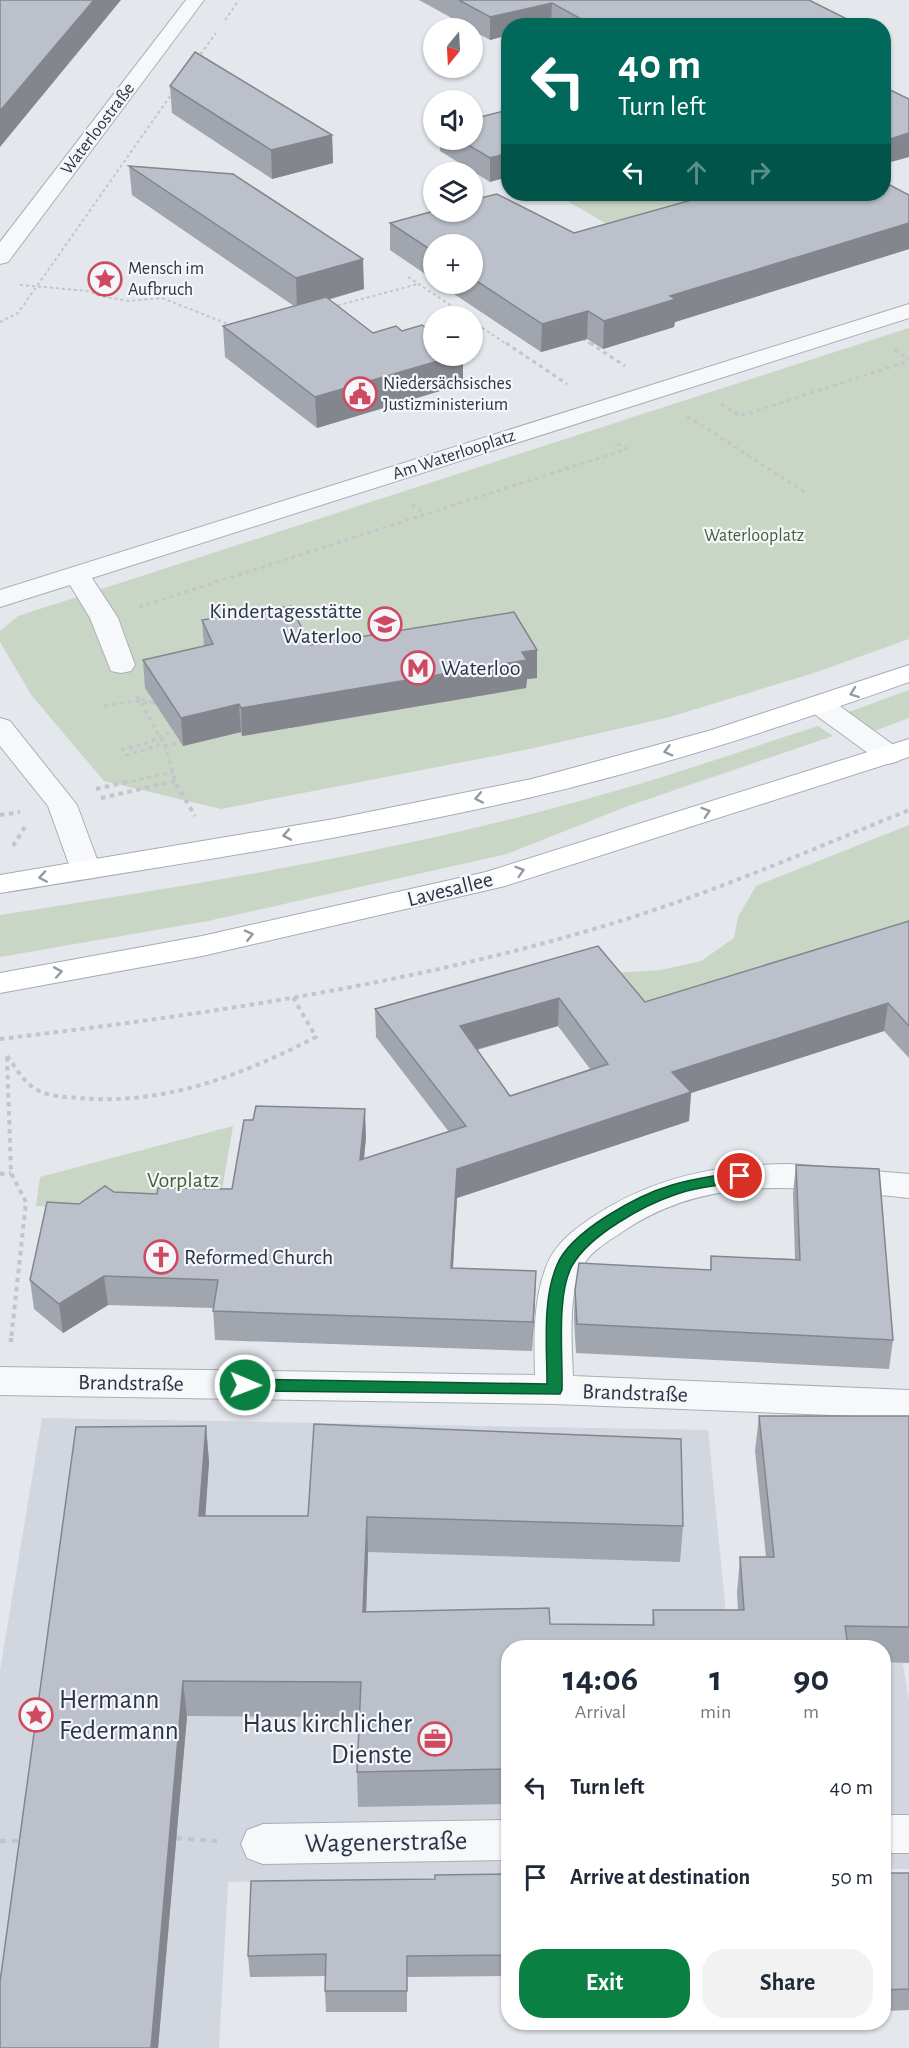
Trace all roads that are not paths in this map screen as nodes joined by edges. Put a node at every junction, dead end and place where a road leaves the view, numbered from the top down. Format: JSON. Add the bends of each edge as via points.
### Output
{"nodes":[{"id":1,"x":195,"y":0,"type":"edge"},
{"id":2,"x":0,"y":256,"type":"edge"},
{"id":3,"x":909,"y":311,"type":"edge"},
{"id":4,"x":77,"y":575,"type":"junction"},
{"id":5,"x":0,"y":599,"type":"edge"},
{"id":6,"x":121,"y":665,"type":"road end"},
{"id":7,"x":909,"y":673,"type":"edge"},
{"id":8,"x":820,"y":705,"type":"junction"},
{"id":9,"x":0,"y":727,"type":"edge"},
{"id":10,"x":899,"y":751,"type":"edge"},
{"id":11,"x":86,"y":870,"type":"junction"},
{"id":12,"x":0,"y":884,"type":"edge"},
{"id":13,"x":0,"y":982,"type":"edge"},
{"id":14,"x":909,"y":1186,"type":"edge"},
{"id":15,"x":3,"y":1382,"type":"edge"},
{"id":16,"x":554,"y":1390,"type":"junction"},
{"id":17,"x":909,"y":1404,"type":"edge"},
{"id":18,"x":891,"y":1834,"type":"edge"},
{"id":19,"x":909,"y":1834,"type":"edge"},
{"id":20,"x":501,"y":1840,"type":"edge"},
{"id":21,"x":263,"y":1844,"type":"dead end"}],
"edges":[{"from":1,"to":2,"type":"street","name":"Waterloostraße"},
{"from":3,"to":4,"type":"street","name":"Am Waterlooplatz"},
{"from":4,"to":5,"type":"street","name":"Am Waterlooplatz"},
{"from":4,"to":6,"type":"street","via":[[104,618]]},
{"from":7,"to":8,"type":"main road","one_way":true},
{"from":8,"to":10,"type":"street","name":"Lavesallee"},
{"from":8,"to":11,"type":"main road","one_way":true,"via":[[699,743],[532,788]]},
{"from":9,"to":11,"type":"street","via":[[62,805]]},
{"from":13,"to":10,"type":"main road","name":"Lavesallee","one_way":true,"via":[[202,946],[494,879]]},
{"from":11,"to":12,"type":"main road","one_way":true},
{"from":14,"to":16,"type":"street","via":[[828,1178],[740,1176],[674,1189],[622,1214],[584,1240],[564,1265],[556,1297]]},
{"from":15,"to":16,"type":"street","name":"Brandstraße"},
{"from":16,"to":17,"type":"street","name":"Brandstraße"},
{"from":18,"to":19,"type":"street"},
{"from":20,"to":21,"type":"street","name":"Wagenerstraße"}]}
